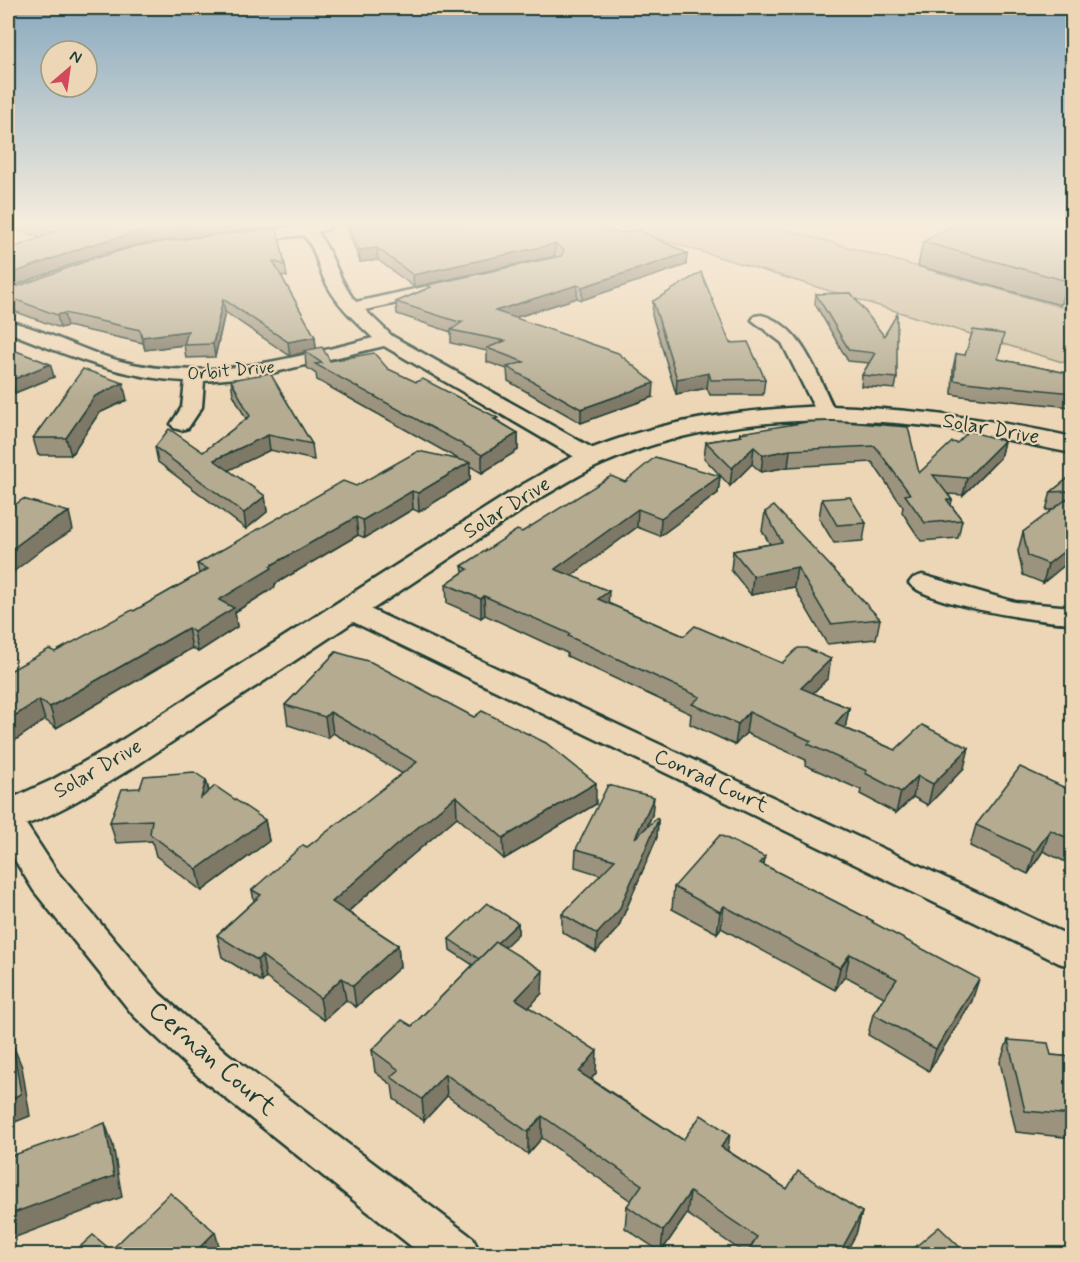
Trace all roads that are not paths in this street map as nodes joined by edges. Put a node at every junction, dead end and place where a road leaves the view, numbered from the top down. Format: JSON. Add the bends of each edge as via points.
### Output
{"nodes":[{"id":1,"x":335,"y":284,"type":"edge"},
{"id":2,"x":459,"y":284,"type":"edge"},
{"id":3,"x":352,"y":308,"type":"junction"},
{"id":4,"x":761,"y":320,"type":"dead end"},
{"id":5,"x":8,"y":326,"type":"edge"},
{"id":6,"x":386,"y":340,"type":"junction"},
{"id":7,"x":196,"y":377,"type":"junction"},
{"id":8,"x":826,"y":413,"type":"junction"},
{"id":9,"x":181,"y":424,"type":"dead end"},
{"id":10,"x":1072,"y":445,"type":"edge"},
{"id":11,"x":593,"y":458,"type":"junction"},
{"id":12,"x":922,"y":583,"type":"dead end"},
{"id":13,"x":350,"y":610,"type":"junction"},
{"id":14,"x":1072,"y":615,"type":"edge"},
{"id":15,"x":8,"y":816,"type":"edge"},
{"id":16,"x":8,"y":823,"type":"edge"},
{"id":17,"x":1072,"y":953,"type":"edge"},
{"id":18,"x":457,"y":1254,"type":"edge"}],
"edges":[{"from":1,"to":3,"type":"street"},
{"from":2,"to":3,"type":"street"},
{"from":3,"to":6,"type":"street"},
{"from":4,"to":8,"type":"street","via":[[790,341]]},
{"from":5,"to":7,"type":"street","name":"Orbit Drive","via":[[129,369]]},
{"from":6,"to":7,"type":"street","name":"Orbit Drive","via":[[270,370]]},
{"from":6,"to":11,"type":"street"},
{"from":7,"to":9,"type":"street","via":[[192,407]]},
{"from":8,"to":10,"type":"street","name":"Solar Drive","via":[[933,418]]},
{"from":8,"to":11,"type":"street","name":"Solar Drive","via":[[730,421],[671,431]]},
{"from":11,"to":13,"type":"street","name":"Solar Drive","via":[[532,491]]},
{"from":12,"to":14,"type":"street","via":[[985,604],[1040,614]]},
{"from":13,"to":15,"type":"street","name":"Solar Drive","via":[[127,754]]},
{"from":13,"to":17,"type":"street","name":"Conrad Court"},
{"from":16,"to":18,"type":"street","name":"Cernan Court","via":[[46,882],[147,1005],[213,1065]]}]}
